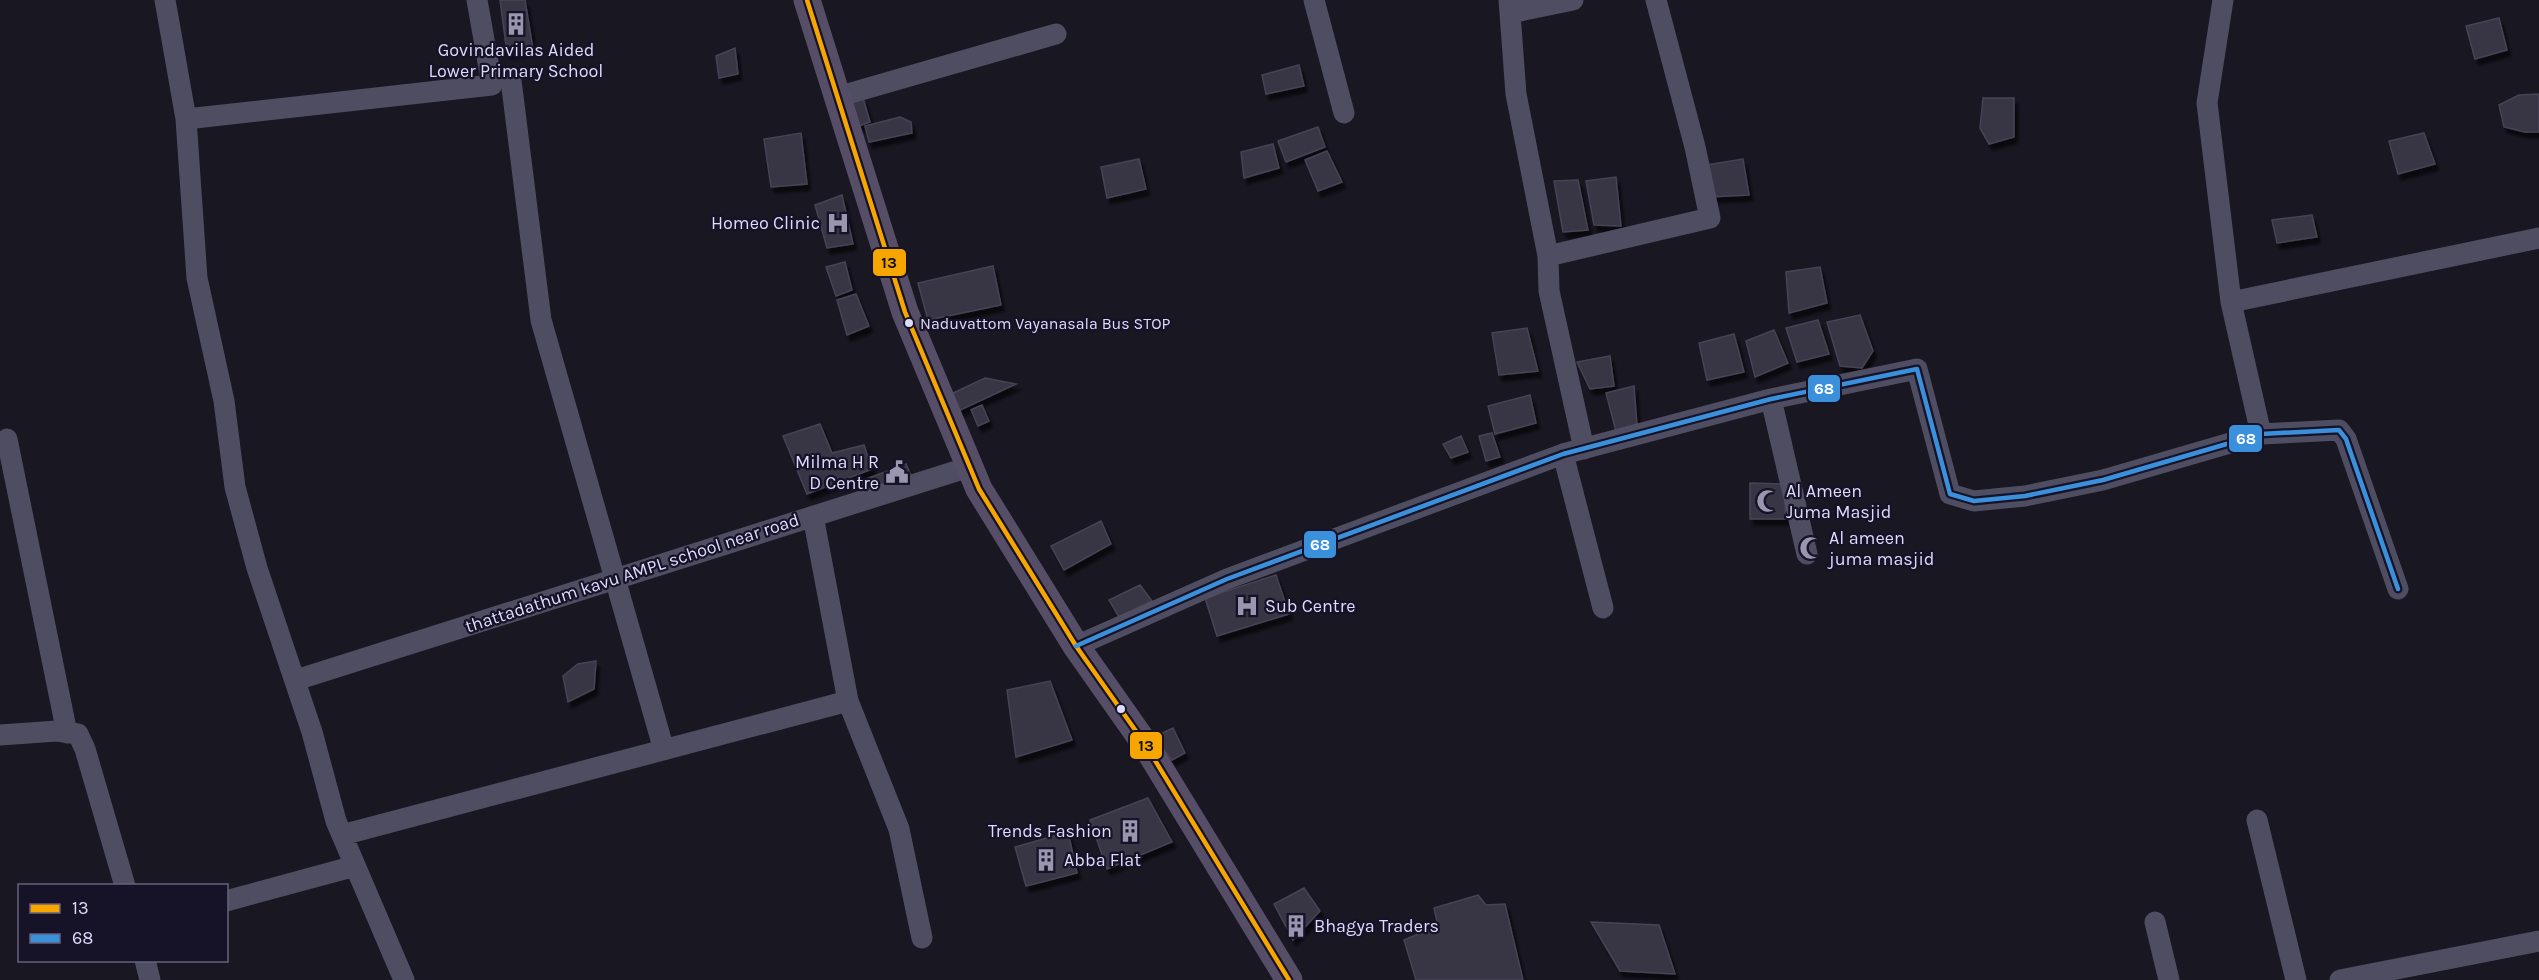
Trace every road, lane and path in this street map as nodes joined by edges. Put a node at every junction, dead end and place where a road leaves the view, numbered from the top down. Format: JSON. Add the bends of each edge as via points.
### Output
{"nodes":[{"id":1,"x":165,"y":0,"type":"edge"},
{"id":2,"x":477,"y":0,"type":"edge"},
{"id":3,"x":807,"y":0,"type":"edge"},
{"id":4,"x":1314,"y":0,"type":"edge"},
{"id":5,"x":1573,"y":0,"type":"edge"},
{"id":6,"x":1656,"y":0,"type":"edge"},
{"id":7,"x":2223,"y":0,"type":"edge"},
{"id":8,"x":1509,"y":7,"type":"edge"},
{"id":9,"x":1056,"y":34,"type":"dead end"},
{"id":10,"x":512,"y":80,"type":"dead end"},
{"id":11,"x":837,"y":97,"type":"junction"},
{"id":12,"x":1344,"y":113,"type":"dead end"},
{"id":13,"x":186,"y":119,"type":"junction"},
{"id":14,"x":2539,"y":238,"type":"edge"},
{"id":15,"x":1548,"y":256,"type":"junction"},
{"id":16,"x":2231,"y":302,"type":"junction"},
{"id":17,"x":1771,"y":399,"type":"junction"},
{"id":18,"x":2261,"y":434,"type":"junction"},
{"id":19,"x":7,"y":439,"type":"dead end"},
{"id":20,"x":1574,"y":452,"type":"junction"},
{"id":21,"x":969,"y":466,"type":"junction"},
{"id":22,"x":813,"y":516,"type":"junction"},
{"id":23,"x":1807,"y":554,"type":"dead end"},
{"id":24,"x":616,"y":578,"type":"junction"},
{"id":25,"x":2398,"y":589,"type":"dead end"},
{"id":26,"x":1603,"y":608,"type":"dead end"},
{"id":27,"x":1076,"y":646,"type":"junction"},
{"id":28,"x":296,"y":680,"type":"junction"},
{"id":29,"x":848,"y":701,"type":"junction"},
{"id":30,"x":68,"y":733,"type":"junction"},
{"id":31,"x":0,"y":735,"type":"edge"},
{"id":32,"x":664,"y":750,"type":"junction"},
{"id":33,"x":2257,"y":820,"type":"dead end"},
{"id":34,"x":342,"y":835,"type":"junction"},
{"id":35,"x":356,"y":866,"type":"junction"},
{"id":36,"x":125,"y":884,"type":"edge"},
{"id":37,"x":228,"y":900,"type":"edge"},
{"id":38,"x":2155,"y":922,"type":"dead end"},
{"id":39,"x":922,"y":938,"type":"dead end"},
{"id":40,"x":2539,"y":941,"type":"edge"},
{"id":41,"x":146,"y":962,"type":"edge"},
{"id":42,"x":150,"y":980,"type":"edge"},
{"id":43,"x":404,"y":980,"type":"edge"},
{"id":44,"x":1289,"y":980,"type":"edge"},
{"id":45,"x":2169,"y":980,"type":"edge"},
{"id":46,"x":2296,"y":980,"type":"edge"},
{"id":47,"x":2340,"y":980,"type":"edge"}],
"edges":[{"from":1,"to":13,"type":"street"},
{"from":2,"to":13,"type":"street","via":[[492,85]]},
{"from":3,"to":11,"type":"main road"},
{"from":4,"to":12,"type":"street"},
{"from":5,"to":8,"type":"street"},
{"from":6,"to":15,"type":"street","via":[[1710,218]]},
{"from":7,"to":16,"type":"street","via":[[2207,103]]},
{"from":8,"to":15,"type":"street","via":[[1516,93]]},
{"from":9,"to":11,"type":"street"},
{"from":10,"to":24,"type":"street","via":[[541,320]]},
{"from":11,"to":21,"type":"main road","via":[[905,312]]},
{"from":13,"to":28,"type":"street","via":[[197,278],[224,401],[235,487],[257,568]]},
{"from":14,"to":16,"type":"street"},
{"from":15,"to":20,"type":"street","via":[[1549,291]]},
{"from":16,"to":18,"type":"street"},
{"from":17,"to":18,"type":"street","via":[[1917,369],[1950,494],[1974,501],[2025,496],[2103,480]]},
{"from":17,"to":20,"type":"street"},
{"from":17,"to":23,"type":"street"},
{"from":18,"to":25,"type":"street","via":[[2339,430],[2346,439]]},
{"from":19,"to":30,"type":"street"},
{"from":20,"to":26,"type":"street"},
{"from":20,"to":27,"type":"street","via":[[1227,579]]},
{"from":21,"to":22,"type":"street","name":"thattadathum kavu AMPL school near road"},
{"from":21,"to":27,"type":"main road","via":[[979,489]]},
{"from":22,"to":24,"type":"street","name":"thattadathum kavu AMPL school near road"},
{"from":22,"to":29,"type":"street"},
{"from":24,"to":28,"type":"street","name":"thattadathum kavu AMPL school near road"},
{"from":24,"to":32,"type":"street"},
{"from":27,"to":44,"type":"main road","via":[[1145,744]]},
{"from":28,"to":34,"type":"street"},
{"from":29,"to":32,"type":"street"},
{"from":29,"to":39,"type":"street","via":[[899,829]]},
{"from":30,"to":31,"type":"street"},
{"from":30,"to":36,"type":"street","via":[[78,734],[85,749]]},
{"from":32,"to":34,"type":"street"},
{"from":33,"to":46,"type":"street"},
{"from":34,"to":35,"type":"street"},
{"from":35,"to":37,"type":"street"},
{"from":35,"to":43,"type":"street"},
{"from":38,"to":45,"type":"street"},
{"from":40,"to":47,"type":"street"},
{"from":41,"to":42,"type":"street"}]}
